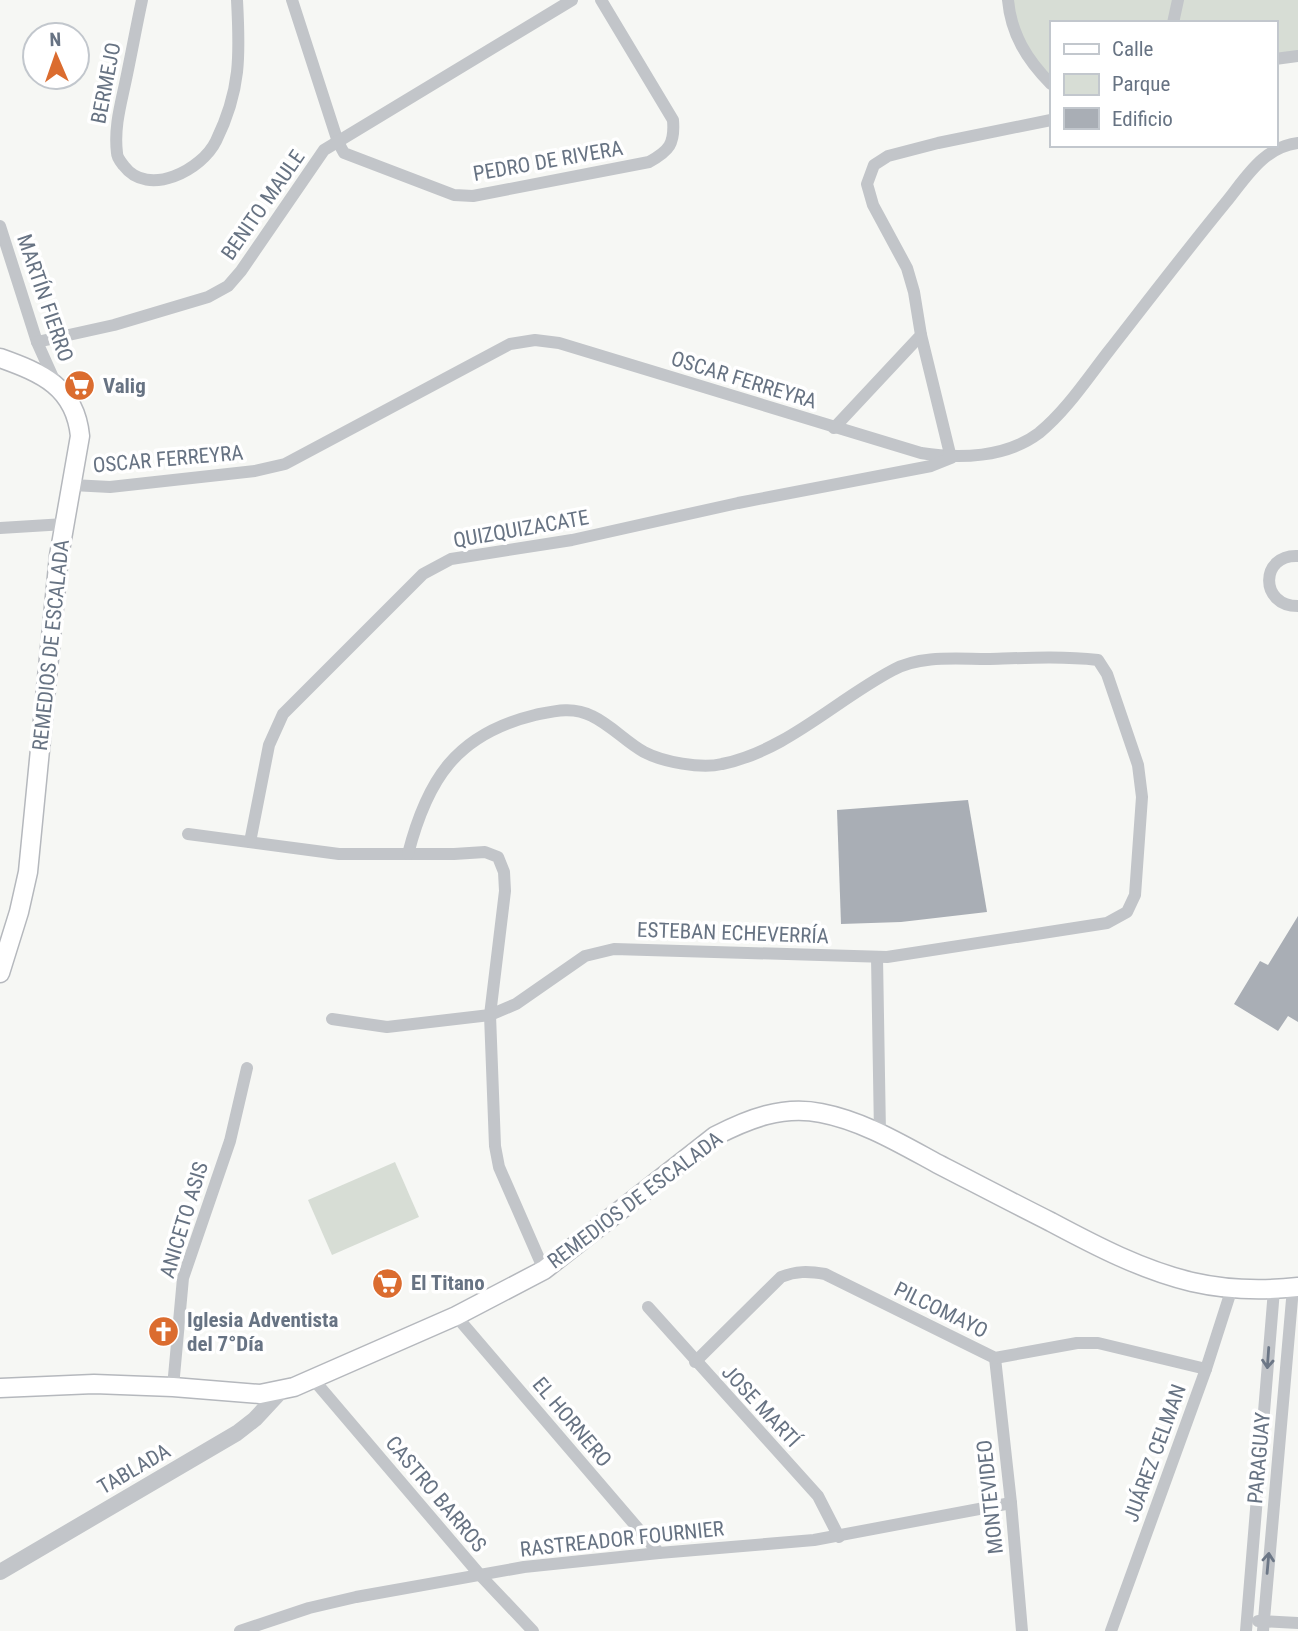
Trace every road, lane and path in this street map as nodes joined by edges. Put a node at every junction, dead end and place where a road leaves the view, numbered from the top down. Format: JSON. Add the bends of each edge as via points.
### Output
{"nodes":[{"id":1,"x":142,"y":0,"type":"edge"},
{"id":2,"x":237,"y":0,"type":"edge"},
{"id":3,"x":292,"y":0,"type":"edge"},
{"id":4,"x":572,"y":0,"type":"edge"},
{"id":5,"x":601,"y":0,"type":"edge"},
{"id":6,"x":1008,"y":0,"type":"edge"},
{"id":7,"x":1178,"y":0,"type":"edge"},
{"id":8,"x":1173,"y":21,"type":"edge"},
{"id":9,"x":1298,"y":56,"type":"edge"},
{"id":10,"x":1277,"y":59,"type":"edge"},
{"id":11,"x":1050,"y":83,"type":"edge"},
{"id":12,"x":1050,"y":120,"type":"edge"},
{"id":13,"x":338,"y":142,"type":"junction"},
{"id":14,"x":1298,"y":143,"type":"edge"},
{"id":15,"x":0,"y":226,"type":"edge"},
{"id":16,"x":921,"y":335,"type":"junction"},
{"id":17,"x":37,"y":342,"type":"junction"},
{"id":18,"x":0,"y":358,"type":"edge"},
{"id":19,"x":54,"y":382,"type":"junction"},
{"id":20,"x":834,"y":428,"type":"junction"},
{"id":21,"x":951,"y":458,"type":"junction"},
{"id":22,"x":72,"y":485,"type":"junction"},
{"id":23,"x":65,"y":524,"type":"junction"},
{"id":24,"x":0,"y":528,"type":"edge"},
{"id":25,"x":1298,"y":556,"type":"edge"},
{"id":26,"x":1298,"y":606,"type":"edge"},
{"id":27,"x":188,"y":834,"type":"dead end"},
{"id":28,"x":250,"y":842,"type":"junction"},
{"id":29,"x":408,"y":855,"type":"junction"},
{"id":30,"x":877,"y":957,"type":"junction"},
{"id":31,"x":0,"y":973,"type":"edge"},
{"id":32,"x":489,"y":1016,"type":"junction"},
{"id":33,"x":332,"y":1018,"type":"dead end"},
{"id":34,"x":247,"y":1068,"type":"dead end"},
{"id":35,"x":880,"y":1133,"type":"junction"},
{"id":36,"x":544,"y":1270,"type":"junction"},
{"id":37,"x":1232,"y":1288,"type":"junction"},
{"id":38,"x":1295,"y":1288,"type":"edge"},
{"id":39,"x":1274,"y":1290,"type":"junction"},
{"id":40,"x":648,"y":1307,"type":"dead end"},
{"id":41,"x":456,"y":1316,"type":"junction"},
{"id":42,"x":995,"y":1358,"type":"junction"},
{"id":43,"x":695,"y":1362,"type":"junction"},
{"id":44,"x":1206,"y":1369,"type":"junction"},
{"id":45,"x":313,"y":1379,"type":"junction"},
{"id":46,"x":173,"y":1387,"type":"junction"},
{"id":47,"x":0,"y":1388,"type":"edge"},
{"id":48,"x":281,"y":1391,"type":"junction"},
{"id":49,"x":1011,"y":1503,"type":"junction"},
{"id":50,"x":839,"y":1536,"type":"junction"},
{"id":51,"x":659,"y":1553,"type":"junction"},
{"id":52,"x":0,"y":1572,"type":"edge"},
{"id":53,"x":480,"y":1575,"type":"junction"},
{"id":54,"x":1298,"y":1623,"type":"edge"},
{"id":55,"x":1247,"y":1625,"type":"edge"},
{"id":56,"x":1263,"y":1627,"type":"edge"},
{"id":57,"x":240,"y":1631,"type":"edge"},
{"id":58,"x":533,"y":1631,"type":"edge"},
{"id":59,"x":1022,"y":1631,"type":"edge"},
{"id":60,"x":1111,"y":1631,"type":"edge"}],
"edges":[{"from":1,"to":2,"type":"street","name":"BERMEJO","via":[[116,131],[117,156],[129,173],[143,181],[167,179],[190,170],[215,143],[238,80]]},
{"from":3,"to":13,"type":"street"},
{"from":4,"to":13,"type":"street","name":"BENITO MAULE"},
{"from":5,"to":13,"type":"street","name":"PEDRO DE RIVERA","via":[[673,120],[674,134],[667,152],[649,162],[473,196],[454,195],[344,153]]},
{"from":6,"to":11,"type":"street","via":[[1015,37]]},
{"from":7,"to":8,"type":"street"},
{"from":9,"to":10,"type":"street"},
{"from":12,"to":16,"type":"street","via":[[901,152],[874,165],[867,184],[873,205],[907,268]]},
{"from":13,"to":17,"type":"street","name":"BENITO MAULE","via":[[324,150],[228,286],[208,297],[114,325]]},
{"from":14,"to":21,"type":"street","name":"OSCAR FERREYRA","via":[[1266,155],[1064,408],[1038,433],[1015,446]]},
{"from":15,"to":17,"type":"street","name":"MARTÍN FIERRO"},
{"from":16,"to":20,"type":"street"},
{"from":16,"to":21,"type":"street"},
{"from":17,"to":19,"type":"street","name":"MARTÍN FIERRO"},
{"from":18,"to":19,"type":"main road"},
{"from":19,"to":22,"type":"main road","name":"REMEDIOS DE ESCALADA","via":[[78,418],[80,436]]},
{"from":20,"to":21,"type":"street","name":"OSCAR FERREYRA"},
{"from":20,"to":22,"type":"street","name":"OSCAR FERREYRA","via":[[559,343],[536,340],[510,344],[285,464],[110,487]]},
{"from":21,"to":28,"type":"street","name":"QUIZQUIZACATE","via":[[931,466],[572,540],[451,559],[423,574],[283,714],[269,745]]},
{"from":22,"to":23,"type":"main road","name":"REMEDIOS DE ESCALADA"},
{"from":23,"to":24,"type":"street"},
{"from":23,"to":31,"type":"main road","name":"REMEDIOS DE ESCALADA","via":[[28,872]]},
{"from":25,"to":26,"type":"street","via":[[1278,561],[1269,582],[1282,603]]},
{"from":27,"to":28,"type":"street"},
{"from":28,"to":29,"type":"street","via":[[339,855]]},
{"from":29,"to":30,"type":"street","name":"ESTEBAN ECHEVERRÍA","via":[[416,823],[447,766],[467,745],[514,720],[562,709],[591,715],[645,752],[677,763],[719,765],[755,755],[895,668],[928,660],[1098,660],[1138,765],[1142,797],[1135,895],[1127,912],[1107,923]]},
{"from":29,"to":32,"type":"street","via":[[485,852],[498,857],[505,891]]},
{"from":30,"to":32,"type":"street","name":"ESTEBAN ECHEVERRÍA","via":[[614,949],[585,956],[516,1004]]},
{"from":30,"to":35,"type":"street"},
{"from":32,"to":33,"type":"street","name":"ESTEBAN ECHEVERRÍA","via":[[387,1027]]},
{"from":32,"to":36,"type":"street","via":[[499,1167]]},
{"from":34,"to":46,"type":"street","name":"ANICETO ASIS","via":[[230,1141],[183,1278]]},
{"from":35,"to":36,"type":"main road","name":"REMEDIOS DE ESCALADA","via":[[820,1112],[766,1114],[741,1123],[715,1136]]},
{"from":35,"to":37,"type":"main road","name":"REMEDIOS DE ESCALADA","via":[[1098,1247],[1155,1271]]},
{"from":36,"to":41,"type":"main road","name":"REMEDIOS DE ESCALADA"},
{"from":37,"to":39,"type":"main road","name":"REMEDIOS DE ESCALADA"},
{"from":37,"to":44,"type":"street","name":"JUÁREZ CELMAN"},
{"from":38,"to":39,"type":"main road","name":"REMEDIOS DE ESCALADA"},
{"from":56,"to":38,"type":"street","name":"PARAGUAY","one_way":true},
{"from":39,"to":55,"type":"street","name":"PARAGUAY","one_way":true},
{"from":40,"to":43,"type":"street","name":"JOSE MARTÍ"},
{"from":41,"to":45,"type":"main road","name":"REMEDIOS DE ESCALADA"},
{"from":41,"to":51,"type":"street","name":"EL HORNERO"},
{"from":42,"to":43,"type":"street","name":"PILCOMAYO","via":[[825,1273],[806,1271],[781,1278]]},
{"from":42,"to":44,"type":"street","name":"PILCOMAYO","via":[[1098,1343]]},
{"from":42,"to":49,"type":"street","name":"MONTEVIDEO"},
{"from":43,"to":50,"type":"street","name":"JOSE MARTÍ","via":[[818,1496]]},
{"from":44,"to":60,"type":"street","name":"JUÁREZ CELMAN"},
{"from":45,"to":48,"type":"main road","name":"REMEDIOS DE ESCALADA"},
{"from":45,"to":53,"type":"street","name":"CASTRO BARROS"},
{"from":46,"to":47,"type":"main road","name":"REMEDIOS DE ESCALADA","via":[[83,1384]]},
{"from":46,"to":48,"type":"main road","name":"REMEDIOS DE ESCALADA"},
{"from":48,"to":52,"type":"street","name":"TABLADA","via":[[237,1433]]},
{"from":49,"to":50,"type":"street","name":"RASTREADOR FOURNIER"},
{"from":49,"to":59,"type":"street","name":"MONTEVIDEO"},
{"from":50,"to":51,"type":"street","name":"RASTREADOR FOURNIER"},
{"from":51,"to":53,"type":"street","name":"RASTREADOR FOURNIER"},
{"from":53,"to":57,"type":"street","name":"RASTREADOR FOURNIER","via":[[309,1608]]},
{"from":53,"to":58,"type":"street","name":"CASTRO BARROS"},
{"from":54,"to":56,"type":"street"},
{"from":55,"to":56,"type":"street"}]}
